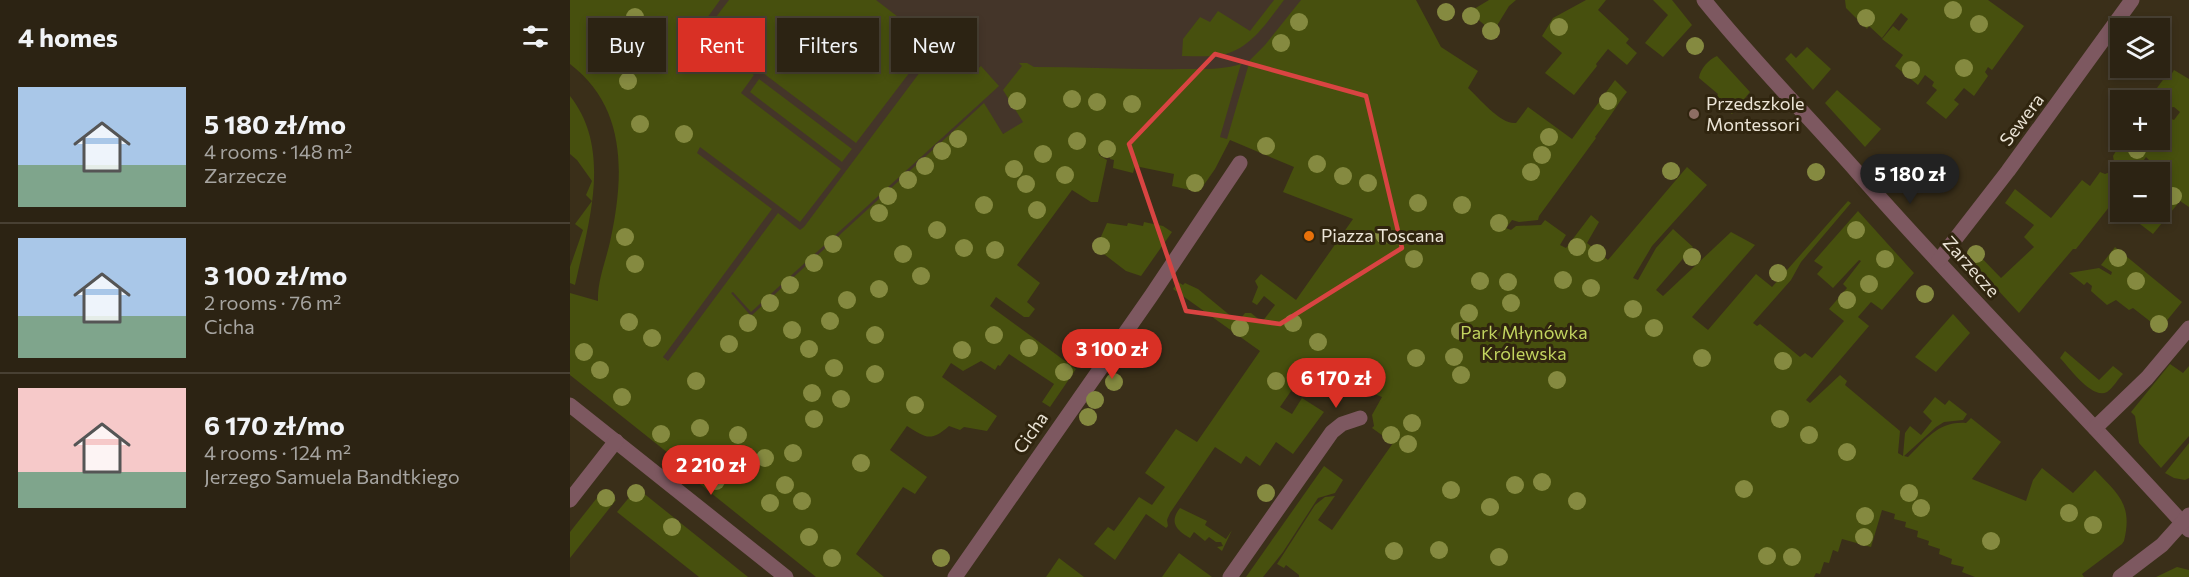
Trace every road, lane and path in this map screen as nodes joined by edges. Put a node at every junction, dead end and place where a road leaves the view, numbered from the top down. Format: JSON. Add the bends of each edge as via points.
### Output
{"nodes":[{"id":1,"x":1704,"y":0,"type":"edge"},
{"id":2,"x":2132,"y":0,"type":"edge"},
{"id":3,"x":1240,"y":164,"type":"dead end"},
{"id":4,"x":1939,"y":260,"type":"junction"},
{"id":5,"x":2189,"y":328,"type":"edge"},
{"id":6,"x":570,"y":405,"type":"edge"},
{"id":7,"x":1360,"y":418,"type":"dead end"},
{"id":8,"x":2095,"y":428,"type":"junction"},
{"id":9,"x":616,"y":441,"type":"junction"},
{"id":10,"x":570,"y":500,"type":"edge"},
{"id":11,"x":2187,"y":522,"type":"edge"},
{"id":12,"x":786,"y":577,"type":"edge"},
{"id":13,"x":955,"y":577,"type":"edge"},
{"id":14,"x":1230,"y":577,"type":"edge"},
{"id":15,"x":2120,"y":577,"type":"edge"}],
"edges":[{"from":1,"to":4,"type":"street","name":"Zarzecze"},
{"from":2,"to":4,"type":"street","name":"Sewera","via":[[2014,164]]},
{"from":3,"to":13,"type":"street","name":"Cicha"},
{"from":4,"to":8,"type":"street","name":"Zarzecze"},
{"from":5,"to":8,"type":"street","via":[[2152,372]]},
{"from":6,"to":9,"type":"street"},
{"from":7,"to":14,"type":"street","via":[[1332,432]]},
{"from":8,"to":11,"type":"street","name":"Zarzecze"},
{"from":9,"to":10,"type":"street"},
{"from":9,"to":12,"type":"street"},
{"from":11,"to":15,"type":"street"}]}
